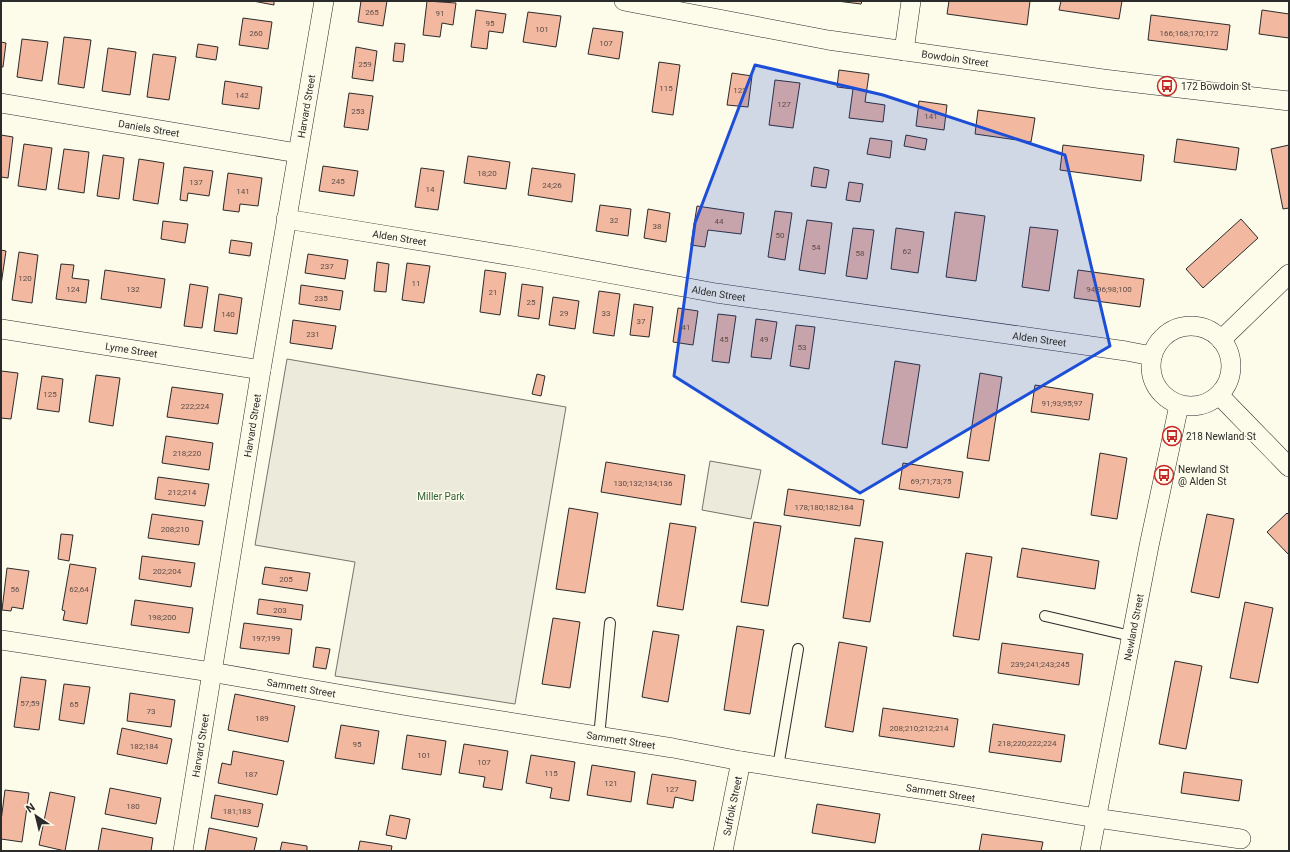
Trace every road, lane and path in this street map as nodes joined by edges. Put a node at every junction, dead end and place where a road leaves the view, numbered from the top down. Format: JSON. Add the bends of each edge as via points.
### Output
{"nodes":[{"id":1,"x":324,"y":1,"type":"edge"},
{"id":2,"x":911,"y":1,"type":"edge"},
{"id":3,"x":629,"y":2,"type":"edge"},
{"id":4,"x":904,"y":51,"type":"junction"},
{"id":5,"x":1289,"y":101,"type":"edge"},
{"id":6,"x":1,"y":103,"type":"edge"},
{"id":7,"x":298,"y":152,"type":"junction"},
{"id":8,"x":286,"y":219,"type":"junction"},
{"id":9,"x":1289,"y":274,"type":"edge"},
{"id":10,"x":1,"y":329,"type":"edge"},
{"id":11,"x":1221,"y":340,"type":"junction"},
{"id":12,"x":1152,"y":356,"type":"junction"},
{"id":13,"x":261,"y":370,"type":"junction"},
{"id":14,"x":1219,"y":395,"type":"junction"},
{"id":15,"x":1179,"y":405,"type":"junction"},
{"id":16,"x":1289,"y":467,"type":"edge"},
{"id":17,"x":1045,"y":616,"type":"dead end"},
{"id":18,"x":610,"y":623,"type":"dead end"},
{"id":19,"x":1131,"y":636,"type":"junction"},
{"id":20,"x":1,"y":640,"type":"edge"},
{"id":21,"x":798,"y":650,"type":"dead end"},
{"id":22,"x":211,"y":672,"type":"junction"},
{"id":23,"x":599,"y":737,"type":"junction"},
{"id":24,"x":741,"y":761,"type":"junction"},
{"id":25,"x":778,"y":767,"type":"junction"},
{"id":26,"x":1096,"y":818,"type":"junction"},
{"id":27,"x":1241,"y":839,"type":"dead end"},
{"id":28,"x":183,"y":851,"type":"edge"},
{"id":29,"x":723,"y":851,"type":"edge"},
{"id":30,"x":1090,"y":851,"type":"edge"}],
"edges":[{"from":1,"to":7,"type":"street","name":"Harvard Street"},
{"from":2,"to":4,"type":"street"},
{"from":3,"to":4,"type":"street","name":"Bowdoin Street","via":[[828,40]]},
{"from":4,"to":5,"type":"street","name":"Bowdoin Street","via":[[1103,79]]},
{"from":6,"to":7,"type":"street","name":"Daniels Street"},
{"from":7,"to":8,"type":"street","name":"Harvard Street"},
{"from":8,"to":12,"type":"street","name":"Alden Street","via":[[525,258],[716,293]]},
{"from":8,"to":13,"type":"street","name":"Harvard Street"},
{"from":9,"to":11,"type":"street"},
{"from":10,"to":13,"type":"street","name":"Lyme Street"},
{"from":11,"to":12,"type":"street","via":[[1212,332],[1188,326],[1176,329],[1165,336]]},
{"from":11,"to":14,"type":"street","via":[[1229,353],[1231,368],[1228,383]]},
{"from":12,"to":15,"type":"street","via":[[1151,372],[1156,386],[1165,398]]},
{"from":13,"to":22,"type":"street","name":"Harvard Street"},
{"from":14,"to":15,"type":"street","via":[[1210,402],[1200,405]]},
{"from":14,"to":16,"type":"street"},
{"from":15,"to":19,"type":"street","name":"Newland Street"},
{"from":17,"to":19,"type":"lane"},
{"from":18,"to":23,"type":"lane"},
{"from":19,"to":26,"type":"street","name":"Newland Street"},
{"from":20,"to":22,"type":"street","name":"Sammett Street"},
{"from":21,"to":25,"type":"lane"},
{"from":22,"to":23,"type":"street","name":"Sammett Street"},
{"from":22,"to":28,"type":"street","name":"Harvard Street"},
{"from":23,"to":24,"type":"street","name":"Sammett Street"},
{"from":24,"to":25,"type":"street","name":"Sammett Street"},
{"from":24,"to":29,"type":"street","name":"Suffolk Street"},
{"from":25,"to":26,"type":"street","name":"Sammett Street"},
{"from":26,"to":27,"type":"street","name":"Sammett Street"},
{"from":26,"to":30,"type":"street","name":"Newland Street"}]}
